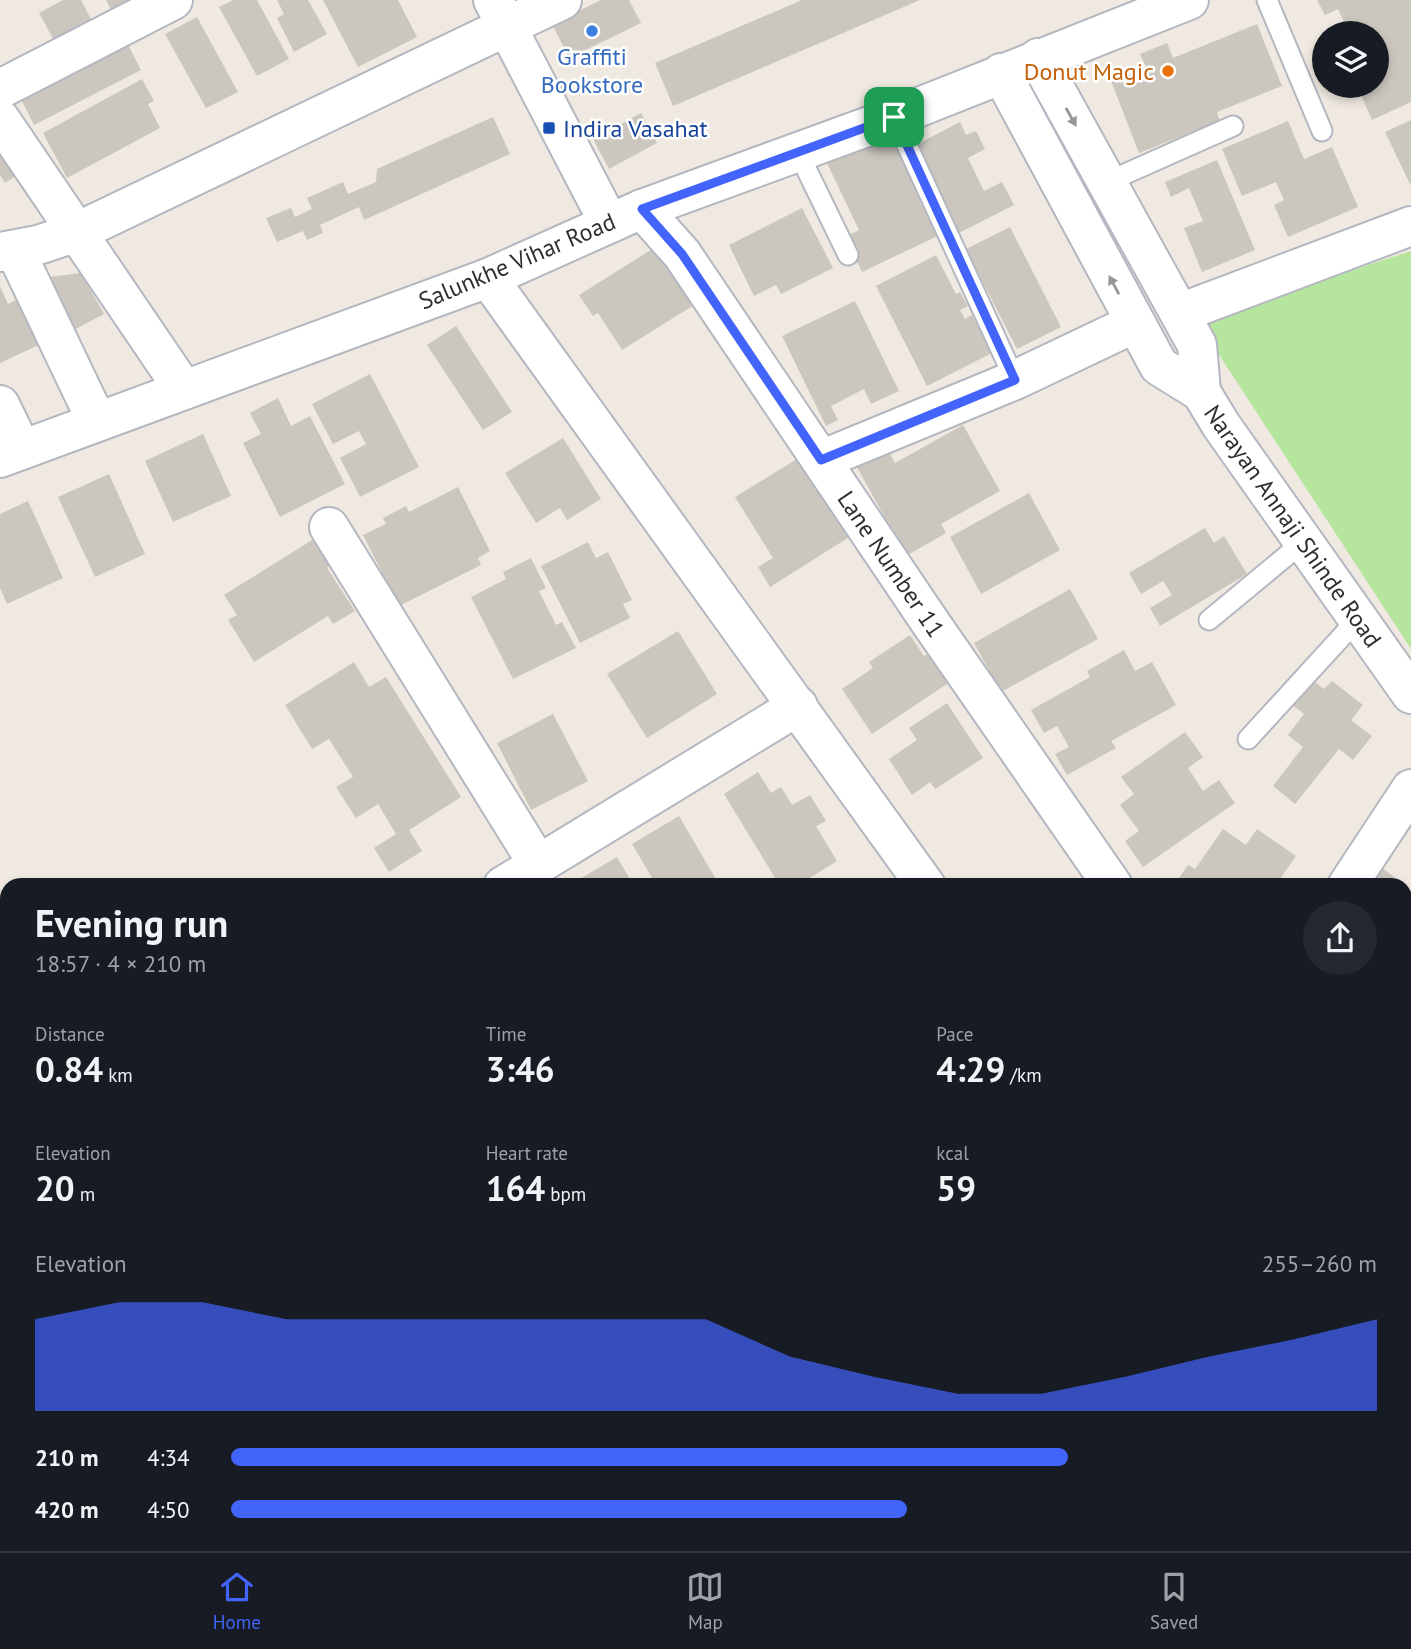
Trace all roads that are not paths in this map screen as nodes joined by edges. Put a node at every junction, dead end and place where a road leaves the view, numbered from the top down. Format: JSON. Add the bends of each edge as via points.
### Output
{"nodes":[{"id":1,"x":173,"y":0,"type":"edge"},
{"id":2,"x":562,"y":0,"type":"edge"},
{"id":3,"x":1189,"y":0,"type":"edge"},
{"id":4,"x":1267,"y":0,"type":"edge"},
{"id":5,"x":500,"y":13,"type":"edge"},
{"id":6,"x":1038,"y":58,"type":"junction"},
{"id":7,"x":1001,"y":73,"type":"junction"},
{"id":8,"x":0,"y":89,"type":"edge"},
{"id":9,"x":894,"y":117,"type":"junction"},
{"id":10,"x":0,"y":119,"type":"edge"},
{"id":11,"x":1233,"y":126,"type":"dead end"},
{"id":12,"x":1322,"y":131,"type":"dead end"},
{"id":13,"x":798,"y":152,"type":"junction"},
{"id":14,"x":1107,"y":182,"type":"junction"},
{"id":15,"x":626,"y":216,"type":"junction"},
{"id":16,"x":1411,"y":226,"type":"edge"},
{"id":17,"x":78,"y":232,"type":"junction"},
{"id":18,"x":8,"y":251,"type":"edge"},
{"id":19,"x":848,"y":255,"type":"dead end"},
{"id":20,"x":488,"y":278,"type":"junction"},
{"id":21,"x":1180,"y":313,"type":"junction"},
{"id":22,"x":1135,"y":323,"type":"junction"},
{"id":23,"x":1015,"y":380,"type":"junction"},
{"id":24,"x":184,"y":390,"type":"junction"},
{"id":25,"x":1200,"y":392,"type":"junction"},
{"id":26,"x":0,"y":405,"type":"edge"},
{"id":27,"x":97,"y":422,"type":"junction"},
{"id":28,"x":11,"y":454,"type":"edge"},
{"id":29,"x":821,"y":460,"type":"junction"},
{"id":30,"x":329,"y":527,"type":"dead end"},
{"id":31,"x":1302,"y":543,"type":"junction"},
{"id":32,"x":1209,"y":620,"type":"dead end"},
{"id":33,"x":1356,"y":621,"type":"junction"},
{"id":34,"x":1411,"y":694,"type":"edge"},
{"id":35,"x":798,"y":706,"type":"junction"},
{"id":36,"x":1248,"y":739,"type":"dead end"},
{"id":37,"x":1411,"y":789,"type":"edge"},
{"id":38,"x":538,"y":864,"type":"junction"},
{"id":39,"x":516,"y":878,"type":"edge"},
{"id":40,"x":908,"y":878,"type":"edge"},
{"id":41,"x":1108,"y":878,"type":"edge"},
{"id":42,"x":1352,"y":878,"type":"edge"}],
"edges":[{"from":1,"to":8,"type":"street"},
{"from":2,"to":5,"type":"street"},
{"from":3,"to":6,"type":"street","name":"Salunkhe Vihar Road"},
{"from":4,"to":12,"type":"lane"},
{"from":5,"to":15,"type":"street","name":"Lane Number 11"},
{"from":5,"to":17,"type":"street"},
{"from":6,"to":7,"type":"street","name":"Salunkhe Vihar Road"},
{"from":6,"to":14,"type":"street","name":"Narayan Annaji Shinde Road","one_way":true},
{"from":7,"to":9,"type":"street","name":"Salunkhe Vihar Road"},
{"from":22,"to":7,"type":"street","name":"Narayan Annaji Shinde Road","one_way":true},
{"from":9,"to":13,"type":"street","name":"Salunkhe Vihar Road"},
{"from":9,"to":23,"type":"lane"},
{"from":10,"to":17,"type":"street"},
{"from":11,"to":14,"type":"lane"},
{"from":13,"to":15,"type":"street","name":"Salunkhe Vihar Road"},
{"from":13,"to":19,"type":"lane"},
{"from":14,"to":21,"type":"street","name":"Narayan Annaji Shinde Road"},
{"from":15,"to":20,"type":"street","name":"Salunkhe Vihar Road"},
{"from":15,"to":29,"type":"street","name":"Lane Number 11","via":[[682,254]]},
{"from":16,"to":21,"type":"street"},
{"from":17,"to":18,"type":"street"},
{"from":17,"to":24,"type":"street"},
{"from":18,"to":27,"type":"street"},
{"from":20,"to":24,"type":"street","name":"Salunkhe Vihar Road"},
{"from":20,"to":35,"type":"street"},
{"from":21,"to":25,"type":"street","name":"Narayan Annaji Shinde Road","via":[[1197,345]]},
{"from":22,"to":23,"type":"street"},
{"from":22,"to":25,"type":"street","name":"Narayan Annaji Shinde Road","via":[[1159,366]]},
{"from":23,"to":29,"type":"street"},
{"from":24,"to":27,"type":"street","name":"Salunkhe Vihar Road"},
{"from":25,"to":31,"type":"street","name":"Narayan Annaji Shinde Road"},
{"from":26,"to":28,"type":"street"},
{"from":27,"to":28,"type":"street","name":"Salunkhe Vihar Road"},
{"from":29,"to":41,"type":"street","name":"Lane Number 11"},
{"from":30,"to":38,"type":"street"},
{"from":31,"to":32,"type":"lane"},
{"from":31,"to":33,"type":"street","name":"Narayan Annaji Shinde Road"},
{"from":33,"to":34,"type":"street","name":"Narayan Annaji Shinde Road"},
{"from":33,"to":36,"type":"lane"},
{"from":35,"to":38,"type":"street"},
{"from":35,"to":40,"type":"street"},
{"from":37,"to":42,"type":"street"},
{"from":38,"to":39,"type":"street"}]}
